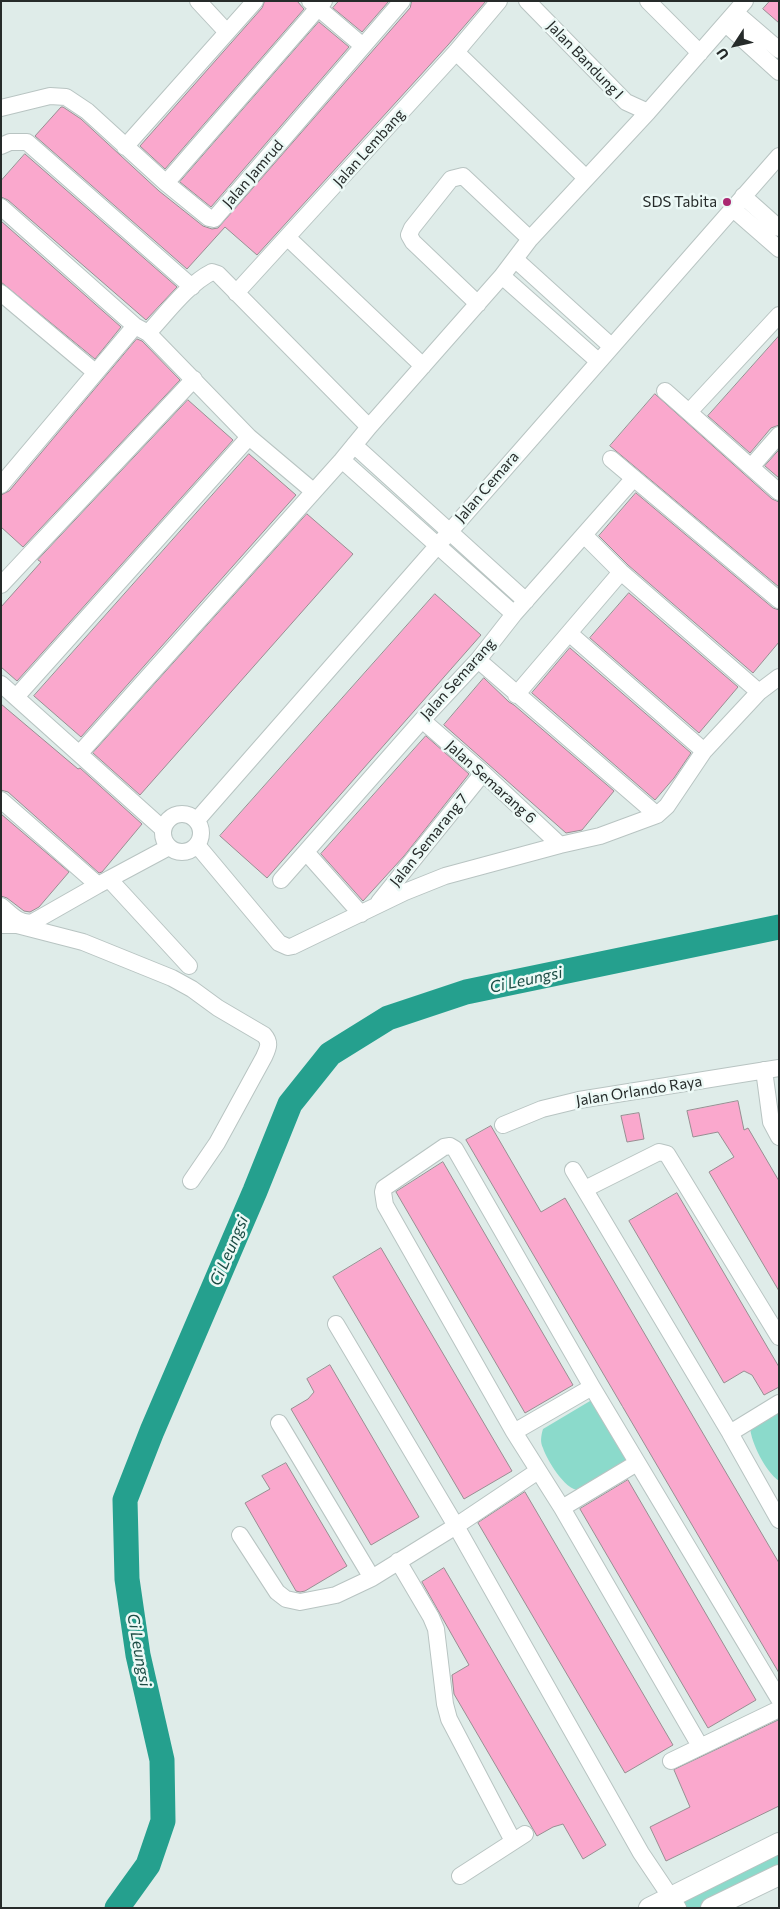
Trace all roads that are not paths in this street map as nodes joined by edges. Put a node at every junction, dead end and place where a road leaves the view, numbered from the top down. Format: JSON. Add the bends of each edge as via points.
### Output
{"nodes":[{"id":1,"x":198,"y":1,"type":"edge"},
{"id":2,"x":402,"y":1,"type":"edge"},
{"id":3,"x":499,"y":1,"type":"edge"},
{"id":4,"x":527,"y":1,"type":"edge"},
{"id":5,"x":648,"y":1,"type":"edge"},
{"id":6,"x":251,"y":3,"type":"edge"},
{"id":7,"x":317,"y":3,"type":"edge"},
{"id":8,"x":736,"y":13,"type":"edge"},
{"id":9,"x":224,"y":28,"type":"dead end"},
{"id":10,"x":362,"y":46,"type":"junction"},
{"id":11,"x":779,"y":50,"type":"edge"},
{"id":12,"x":456,"y":52,"type":"junction"},
{"id":13,"x":700,"y":53,"type":"junction"},
{"id":14,"x":779,"y":72,"type":"edge"},
{"id":15,"x":1,"y":108,"type":"edge"},
{"id":16,"x":648,"y":112,"type":"junction"},
{"id":17,"x":1,"y":146,"type":"edge"},
{"id":18,"x":125,"y":147,"type":"junction"},
{"id":19,"x":779,"y":156,"type":"edge"},
{"id":20,"x":586,"y":178,"type":"junction"},
{"id":21,"x":166,"y":183,"type":"junction"},
{"id":22,"x":738,"y":202,"type":"junction"},
{"id":23,"x":1,"y":207,"type":"edge"},
{"id":24,"x":779,"y":228,"type":"edge"},
{"id":25,"x":288,"y":238,"type":"junction"},
{"id":26,"x":530,"y":239,"type":"junction"},
{"id":27,"x":779,"y":249,"type":"edge"},
{"id":28,"x":516,"y":260,"type":"junction"},
{"id":29,"x":502,"y":276,"type":"junction"},
{"id":30,"x":192,"y":287,"type":"junction"},
{"id":31,"x":1,"y":293,"type":"edge"},
{"id":32,"x":236,"y":293,"type":"junction"},
{"id":33,"x":478,"y":304,"type":"junction"},
{"id":34,"x":779,"y":315,"type":"edge"},
{"id":35,"x":142,"y":330,"type":"junction"},
{"id":36,"x":612,"y":346,"type":"junction"},
{"id":37,"x":598,"y":361,"type":"junction"},
{"id":38,"x":422,"y":366,"type":"junction"},
{"id":39,"x":95,"y":372,"type":"junction"},
{"id":40,"x":194,"y":379,"type":"junction"},
{"id":41,"x":665,"y":391,"type":"dead end"},
{"id":42,"x":688,"y":412,"type":"junction"},
{"id":43,"x":369,"y":427,"type":"junction"},
{"id":44,"x":779,"y":435,"type":"edge"},
{"id":45,"x":249,"y":437,"type":"junction"},
{"id":46,"x":354,"y":446,"type":"junction"},
{"id":47,"x":611,"y":459,"type":"dead end"},
{"id":48,"x":342,"y":460,"type":"junction"},
{"id":49,"x":750,"y":467,"type":"junction"},
{"id":50,"x":634,"y":478,"type":"junction"},
{"id":51,"x":1,"y":485,"type":"edge"},
{"id":52,"x":313,"y":491,"type":"junction"},
{"id":53,"x":779,"y":492,"type":"edge"},
{"id":54,"x":449,"y":532,"type":"junction"},
{"id":55,"x":584,"y":535,"type":"junction"},
{"id":56,"x":437,"y":545,"type":"junction"},
{"id":57,"x":621,"y":572,"type":"junction"},
{"id":58,"x":1,"y":585,"type":"edge"},
{"id":59,"x":779,"y":600,"type":"edge"},
{"id":60,"x":526,"y":601,"type":"junction"},
{"id":61,"x":514,"y":614,"type":"junction"},
{"id":62,"x":569,"y":633,"type":"junction"},
{"id":63,"x":478,"y":660,"type":"junction"},
{"id":64,"x":779,"y":678,"type":"edge"},
{"id":65,"x":1,"y":684,"type":"edge"},
{"id":66,"x":759,"y":692,"type":"junction"},
{"id":67,"x":516,"y":695,"type":"junction"},
{"id":68,"x":16,"y":696,"type":"junction"},
{"id":69,"x":422,"y":720,"type":"junction"},
{"id":70,"x":704,"y":751,"type":"junction"},
{"id":71,"x":80,"y":753,"type":"junction"},
{"id":72,"x":483,"y":774,"type":"junction"},
{"id":73,"x":1,"y":800,"type":"edge"},
{"id":74,"x":657,"y":815,"type":"junction"},
{"id":75,"x":197,"y":820,"type":"junction"},
{"id":76,"x":163,"y":828,"type":"junction"},
{"id":77,"x":196,"y":845,"type":"junction"},
{"id":78,"x":560,"y":845,"type":"junction"},
{"id":79,"x":169,"y":847,"type":"junction"},
{"id":80,"x":306,"y":852,"type":"junction"},
{"id":81,"x":281,"y":880,"type":"dead end"},
{"id":82,"x":103,"y":882,"type":"junction"},
{"id":83,"x":1,"y":906,"type":"edge"},
{"id":84,"x":368,"y":910,"type":"junction"},
{"id":85,"x":1,"y":925,"type":"edge"},
{"id":86,"x":189,"y":966,"type":"dead end"},
{"id":87,"x":771,"y":1069,"type":"edge"},
{"id":88,"x":503,"y":1124,"type":"dead end"},
{"id":89,"x":779,"y":1137,"type":"edge"},
{"id":90,"x":573,"y":1170,"type":"dead end"},
{"id":91,"x":191,"y":1181,"type":"dead end"},
{"id":92,"x":585,"y":1189,"type":"junction"},
{"id":93,"x":336,"y":1324,"type":"dead end"},
{"id":94,"x":779,"y":1336,"type":"edge"},
{"id":95,"x":592,"y":1387,"type":"junction"},
{"id":96,"x":779,"y":1403,"type":"edge"},
{"id":97,"x":279,"y":1423,"type":"dead end"},
{"id":98,"x":514,"y":1432,"type":"junction"},
{"id":99,"x":730,"y":1433,"type":"junction"},
{"id":100,"x":637,"y":1463,"type":"junction"},
{"id":101,"x":538,"y":1471,"type":"junction"},
{"id":102,"x":774,"y":1500,"type":"edge"},
{"id":103,"x":562,"y":1508,"type":"junction"},
{"id":104,"x":779,"y":1520,"type":"edge"},
{"id":105,"x":456,"y":1526,"type":"junction"},
{"id":106,"x":240,"y":1534,"type":"dead end"},
{"id":107,"x":398,"y":1561,"type":"junction"},
{"id":108,"x":372,"y":1578,"type":"junction"},
{"id":109,"x":779,"y":1699,"type":"edge"},
{"id":110,"x":779,"y":1709,"type":"edge"},
{"id":111,"x":700,"y":1746,"type":"junction"},
{"id":112,"x":671,"y":1761,"type":"dead end"},
{"id":113,"x":779,"y":1843,"type":"edge"},
{"id":114,"x":779,"y":1875,"type":"edge"},
{"id":115,"x":460,"y":1876,"type":"dead end"},
{"id":116,"x":675,"y":1902,"type":"edge"},
{"id":117,"x":650,"y":1908,"type":"edge"},
{"id":118,"x":711,"y":1908,"type":"edge"}],
"edges":[{"from":1,"to":9,"type":"street"},
{"from":2,"to":10,"type":"street","name":"Jalan Jamrud"},
{"from":3,"to":12,"type":"street","name":"Jalan Lembang"},
{"from":4,"to":16,"type":"street","name":"Jalan Bandung I","via":[[626,102]]},
{"from":5,"to":13,"type":"street"},
{"from":6,"to":18,"type":"street"},
{"from":7,"to":10,"type":"street"},
{"from":7,"to":21,"type":"street"},
{"from":8,"to":11,"type":"street"},
{"from":8,"to":13,"type":"street"},
{"from":8,"to":14,"type":"street"},
{"from":10,"to":21,"type":"street","name":"Jalan Jamrud","via":[[216,217],[209,218]]},
{"from":12,"to":20,"type":"street"},
{"from":12,"to":25,"type":"street","name":"Jalan Lembang"},
{"from":13,"to":16,"type":"street"},
{"from":15,"to":18,"type":"street","name":"Jalan Jamrud","via":[[50,96],[66,97],[87,111]]},
{"from":16,"to":20,"type":"street"},
{"from":17,"to":30,"type":"street","via":[[10,142],[27,142]]},
{"from":18,"to":21,"type":"street","name":"Jalan Jamrud"},
{"from":19,"to":22,"type":"street","name":"Jalan Cemara"},
{"from":20,"to":26,"type":"street"},
{"from":22,"to":24,"type":"street"},
{"from":22,"to":27,"type":"street"},
{"from":22,"to":36,"type":"street","name":"Jalan Cemara"},
{"from":23,"to":35,"type":"street"},
{"from":25,"to":32,"type":"street","name":"Jalan Lembang"},
{"from":25,"to":38,"type":"street"},
{"from":26,"to":28,"type":"street"},
{"from":26,"to":33,"type":"street","via":[[463,176],[451,179],[412,228],[410,235],[413,242]]},
{"from":28,"to":29,"type":"street"},
{"from":28,"to":36,"type":"street"},
{"from":29,"to":33,"type":"street"},
{"from":29,"to":37,"type":"street"},
{"from":30,"to":32,"type":"street","via":[[212,272]]},
{"from":30,"to":35,"type":"street"},
{"from":31,"to":39,"type":"street"},
{"from":32,"to":43,"type":"street"},
{"from":33,"to":38,"type":"street"},
{"from":34,"to":42,"type":"street"},
{"from":35,"to":39,"type":"street"},
{"from":35,"to":40,"type":"street"},
{"from":36,"to":37,"type":"street","name":"Jalan Cemara"},
{"from":37,"to":54,"type":"street","name":"Jalan Cemara"},
{"from":38,"to":43,"type":"street"},
{"from":39,"to":51,"type":"street"},
{"from":40,"to":45,"type":"street"},
{"from":40,"to":58,"type":"street"},
{"from":41,"to":42,"type":"street"},
{"from":42,"to":49,"type":"street"},
{"from":43,"to":46,"type":"street"},
{"from":44,"to":49,"type":"street"},
{"from":45,"to":52,"type":"street"},
{"from":45,"to":68,"type":"street"},
{"from":46,"to":48,"type":"street"},
{"from":46,"to":54,"type":"street"},
{"from":47,"to":50,"type":"street"},
{"from":48,"to":52,"type":"street"},
{"from":48,"to":56,"type":"street"},
{"from":49,"to":53,"type":"street"},
{"from":50,"to":55,"type":"street","name":"Jalan Semarang"},
{"from":50,"to":59,"type":"street"},
{"from":52,"to":71,"type":"street"},
{"from":54,"to":56,"type":"street","name":"Jalan Cemara"},
{"from":54,"to":60,"type":"street"},
{"from":55,"to":57,"type":"street"},
{"from":55,"to":60,"type":"street","name":"Jalan Semarang"},
{"from":56,"to":61,"type":"street"},
{"from":56,"to":75,"type":"street","name":"Jalan Cemara"},
{"from":57,"to":62,"type":"street"},
{"from":57,"to":66,"type":"street"},
{"from":60,"to":61,"type":"street","name":"Jalan Semarang"},
{"from":61,"to":63,"type":"street","name":"Jalan Semarang"},
{"from":62,"to":67,"type":"street"},
{"from":62,"to":70,"type":"street"},
{"from":63,"to":67,"type":"street"},
{"from":63,"to":69,"type":"street","name":"Jalan Semarang"},
{"from":64,"to":66,"type":"street"},
{"from":65,"to":68,"type":"street"},
{"from":66,"to":70,"type":"street"},
{"from":67,"to":74,"type":"street"},
{"from":68,"to":71,"type":"street"},
{"from":69,"to":72,"type":"street","name":"Jalan Semarang 6"},
{"from":69,"to":80,"type":"street","name":"Jalan Semarang"},
{"from":70,"to":74,"type":"street"},
{"from":71,"to":76,"type":"street"},
{"from":72,"to":78,"type":"street","name":"Jalan Semarang 6"},
{"from":72,"to":84,"type":"street","name":"Jalan Semarang 7"},
{"from":73,"to":82,"type":"street"},
{"from":74,"to":78,"type":"street","via":[[600,836]]},
{"from":75,"to":76,"type":"street","via":[[186,814],[176,814]]},
{"from":75,"to":77,"type":"street","via":[[201,836]]},
{"from":76,"to":79,"type":"street"},
{"from":77,"to":79,"type":"street","via":[[188,851]]},
{"from":77,"to":84,"type":"street","via":[[283,946],[293,946]]},
{"from":78,"to":84,"type":"street","via":[[445,876]]},
{"from":79,"to":82,"type":"street"},
{"from":80,"to":81,"type":"street","name":"Jalan Semarang"},
{"from":80,"to":84,"type":"street"},
{"from":82,"to":83,"type":"street","via":[[33,922],[21,922]]},
{"from":82,"to":86,"type":"street"},
{"from":85,"to":91,"type":"street","via":[[83,942],[181,982],[268,1040],[269,1048],[218,1143]]},
{"from":87,"to":88,"type":"street","name":"Jalan Orlando Raya","via":[[579,1100],[542,1109]]},
{"from":87,"to":89,"type":"street","via":[[769,1115]]},
{"from":90,"to":92,"type":"street"},
{"from":92,"to":94,"type":"street","via":[[659,1152],[667,1154]]},
{"from":92,"to":99,"type":"street"},
{"from":93,"to":105,"type":"street"},
{"from":95,"to":98,"type":"street"},
{"from":95,"to":98,"type":"street","via":[[455,1149],[444,1147],[384,1188],[383,1199]]},
{"from":95,"to":100,"type":"street"},
{"from":96,"to":99,"type":"street"},
{"from":97,"to":108,"type":"street"},
{"from":98,"to":101,"type":"street"},
{"from":99,"to":102,"type":"street"},
{"from":100,"to":103,"type":"street"},
{"from":100,"to":109,"type":"street"},
{"from":101,"to":103,"type":"street"},
{"from":101,"to":105,"type":"street"},
{"from":102,"to":104,"type":"street"},
{"from":103,"to":111,"type":"street"},
{"from":105,"to":107,"type":"street"},
{"from":105,"to":116,"type":"street","via":[[641,1853]]},
{"from":106,"to":108,"type":"street","via":[[277,1592],[286,1599],[300,1602],[325,1598]]},
{"from":107,"to":108,"type":"street"},
{"from":107,"to":115,"type":"street","via":[[436,1629],[449,1719],[519,1838]]},
{"from":110,"to":111,"type":"street"},
{"from":111,"to":112,"type":"street"},
{"from":113,"to":116,"type":"street"},
{"from":114,"to":118,"type":"street"},
{"from":116,"to":117,"type":"street"}]}
